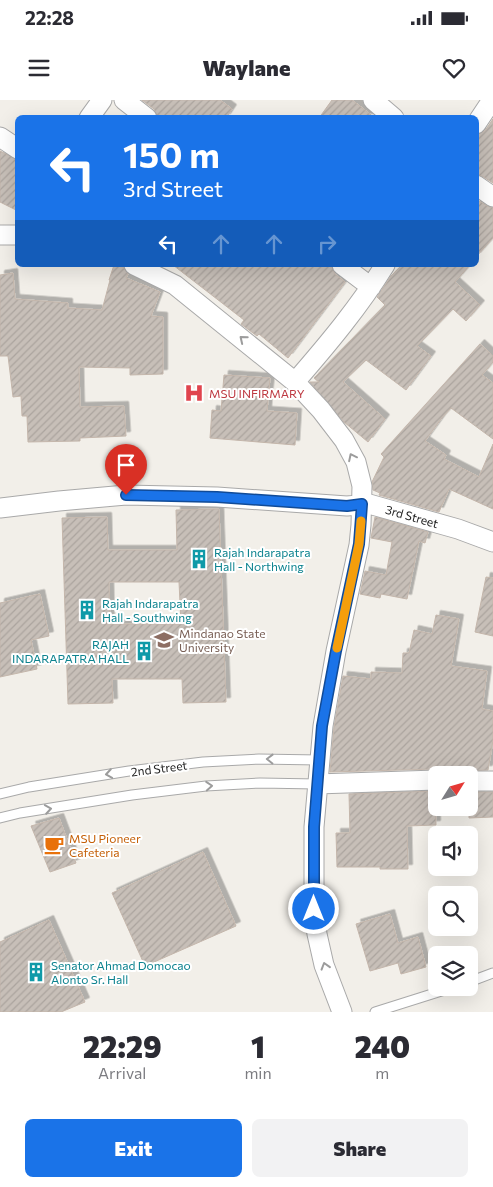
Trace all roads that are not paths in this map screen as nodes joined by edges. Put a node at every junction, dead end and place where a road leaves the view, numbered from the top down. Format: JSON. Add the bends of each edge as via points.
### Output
{"nodes":[{"id":1,"x":102,"y":100,"type":"edge"},
{"id":2,"x":124,"y":100,"type":"edge"},
{"id":3,"x":373,"y":100,"type":"edge"},
{"id":4,"x":492,"y":100,"type":"edge"},
{"id":5,"x":91,"y":115,"type":"edge"},
{"id":6,"x":143,"y":115,"type":"edge"},
{"id":7,"x":390,"y":115,"type":"edge"},
{"id":8,"x":479,"y":120,"type":"edge"},
{"id":9,"x":0,"y":137,"type":"edge"},
{"id":10,"x":15,"y":147,"type":"edge"},
{"id":11,"x":479,"y":186,"type":"edge"},
{"id":12,"x":493,"y":197,"type":"edge"},
{"id":13,"x":0,"y":235,"type":"edge"},
{"id":14,"x":15,"y":235,"type":"edge"},
{"id":15,"x":138,"y":267,"type":"edge"},
{"id":16,"x":345,"y":267,"type":"edge"},
{"id":17,"x":384,"y":267,"type":"edge"},
{"id":18,"x":371,"y":287,"type":"junction"},
{"id":19,"x":295,"y":382,"type":"junction"},
{"id":20,"x":362,"y":504,"type":"junction"},
{"id":21,"x":0,"y":508,"type":"edge"},
{"id":22,"x":493,"y":542,"type":"edge"},
{"id":23,"x":319,"y":760,"type":"junction"},
{"id":24,"x":428,"y":780,"type":"edge"},
{"id":25,"x":478,"y":781,"type":"edge"},
{"id":26,"x":493,"y":781,"type":"edge"},
{"id":27,"x":317,"y":784,"type":"junction"},
{"id":28,"x":0,"y":794,"type":"edge"},
{"id":29,"x":0,"y":818,"type":"edge"},
{"id":30,"x":493,"y":973,"type":"edge"},
{"id":31,"x":478,"y":979,"type":"edge"},
{"id":32,"x":428,"y":995,"type":"edge"},
{"id":33,"x":342,"y":1012,"type":"edge"},
{"id":34,"x":375,"y":1012,"type":"edge"}],
"edges":[{"from":1,"to":5,"type":"street"},
{"from":2,"to":6,"type":"street"},
{"from":3,"to":7,"type":"street"},
{"from":4,"to":8,"type":"street"},
{"from":9,"to":10,"type":"street"},
{"from":11,"to":12,"type":"street"},
{"from":13,"to":14,"type":"street"},
{"from":19,"to":15,"type":"street","one_way":true,"via":[[175,285]]},
{"from":16,"to":18,"type":"street"},
{"from":17,"to":18,"type":"street"},
{"from":18,"to":19,"type":"street"},
{"from":20,"to":19,"type":"street","one_way":true,"via":[[362,486],[356,462],[344,440]]},
{"from":20,"to":21,"type":"street","name":"3rd Street","via":[[347,506],[217,497],[126,495]]},
{"from":20,"to":22,"type":"street","name":"3rd Street","via":[[458,529]]},
{"from":20,"to":23,"type":"street","via":[[359,544],[328,689]]},
{"from":23,"to":27,"type":"street"},
{"from":23,"to":28,"type":"lane","name":"2nd Street","one_way":true,"via":[[204,762],[129,771]]},
{"from":24,"to":27,"type":"street"},
{"from":25,"to":26,"type":"street"},
{"from":29,"to":27,"type":"lane","name":"2nd Street","one_way":true,"via":[[124,796],[206,786]]},
{"from":33,"to":27,"type":"street","one_way":true,"via":[[324,965],[314,909]]},
{"from":30,"to":31,"type":"lane"},
{"from":32,"to":34,"type":"lane"}]}
